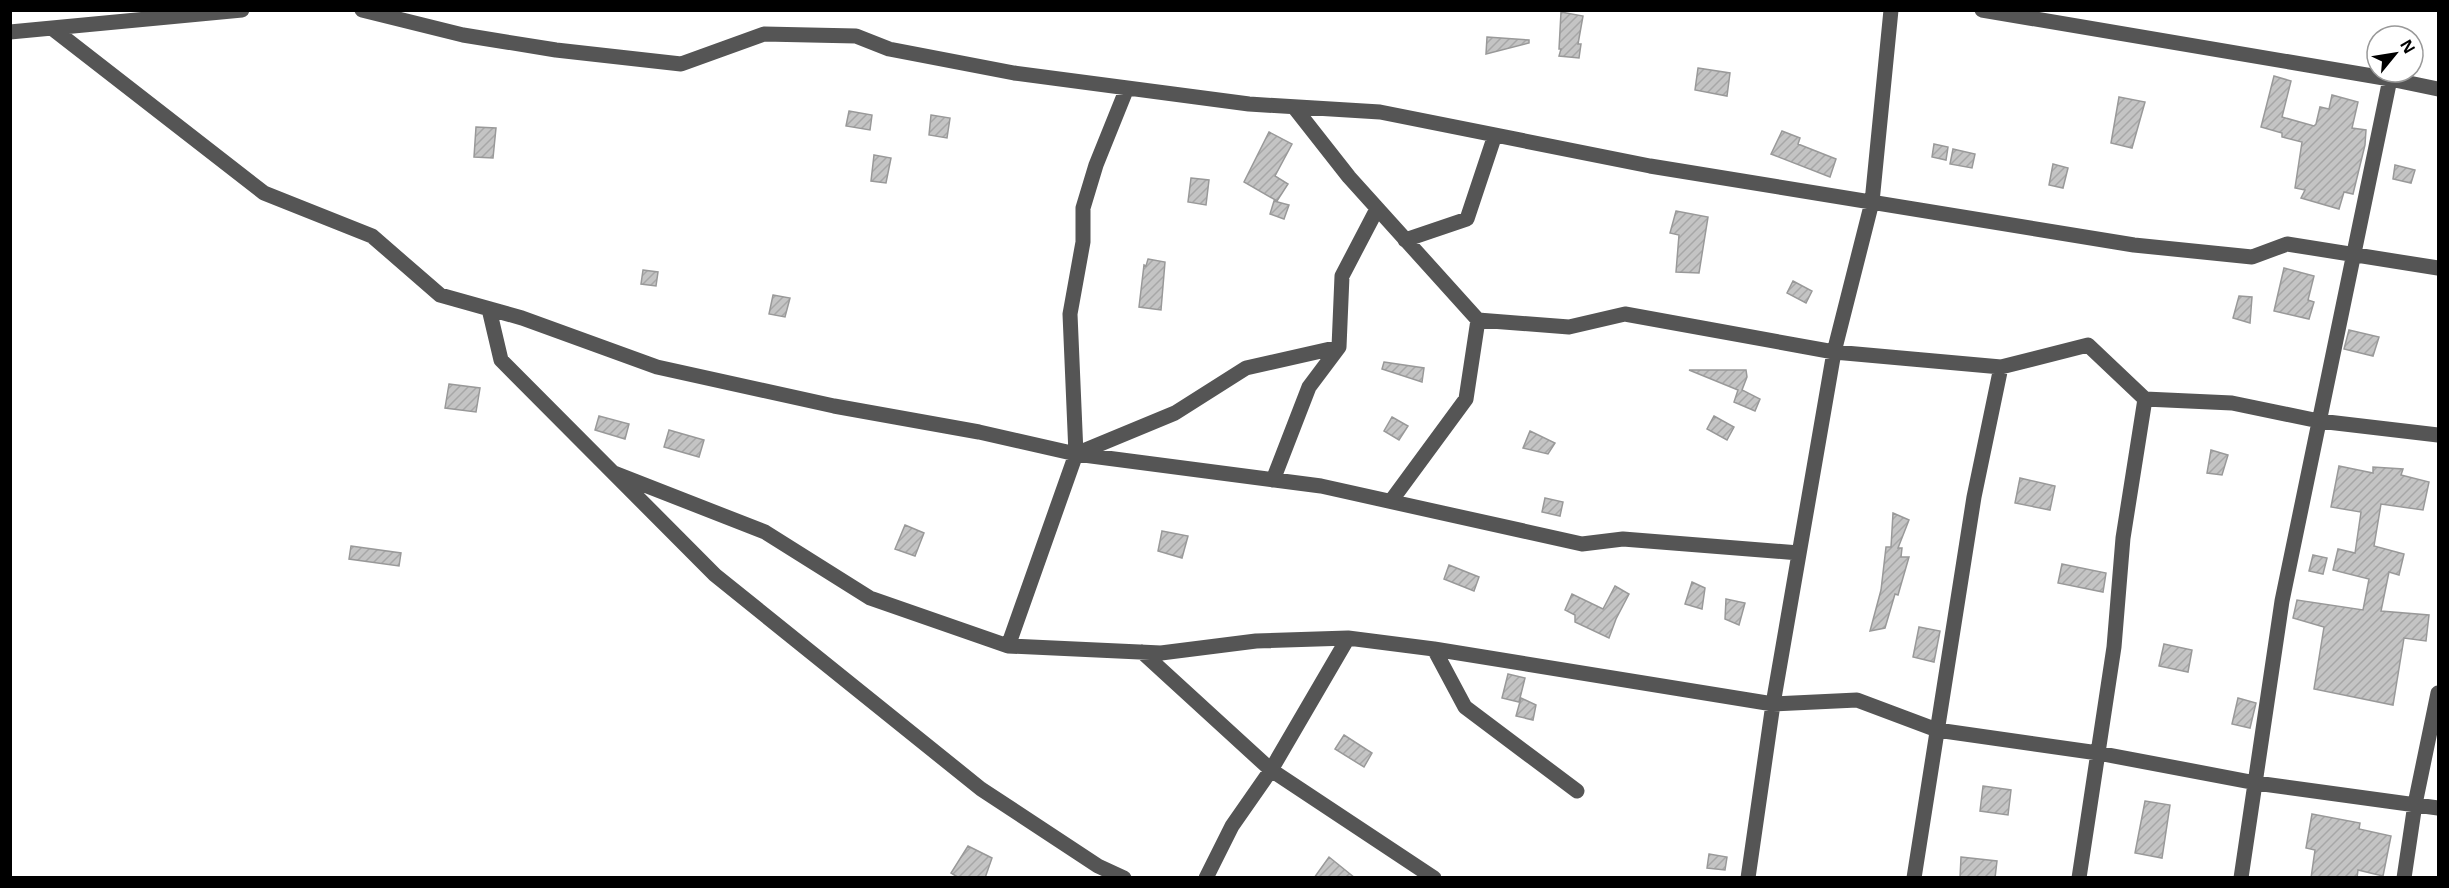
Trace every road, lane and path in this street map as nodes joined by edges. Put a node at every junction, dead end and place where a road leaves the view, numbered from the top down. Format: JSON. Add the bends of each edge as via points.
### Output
{"nodes":[{"id":1,"x":242,"y":10,"type":"edge"},
{"id":2,"x":362,"y":10,"type":"edge"},
{"id":3,"x":1891,"y":10,"type":"edge"},
{"id":4,"x":1982,"y":10,"type":"edge"},
{"id":5,"x":53,"y":29,"type":"junction"},
{"id":6,"x":10,"y":32,"type":"edge"},
{"id":7,"x":2365,"y":74,"type":"edge"},
{"id":8,"x":2389,"y":84,"type":"edge"},
{"id":9,"x":2417,"y":84,"type":"edge"},
{"id":10,"x":1127,"y":88,"type":"junction"},
{"id":11,"x":2439,"y":89,"type":"edge"},
{"id":12,"x":1294,"y":107,"type":"junction"},
{"id":13,"x":1495,"y":135,"type":"junction"},
{"id":14,"x":1872,"y":202,"type":"junction"},
{"id":15,"x":1377,"y":209,"type":"junction"},
{"id":16,"x":1405,"y":240,"type":"junction"},
{"id":17,"x":2354,"y":254,"type":"junction"},
{"id":18,"x":2439,"y":268,"type":"edge"},
{"id":19,"x":489,"y":309,"type":"junction"},
{"id":20,"x":1478,"y":320,"type":"junction"},
{"id":21,"x":1339,"y":347,"type":"junction"},
{"id":22,"x":1834,"y":352,"type":"junction"},
{"id":23,"x":2001,"y":367,"type":"junction"},
{"id":24,"x":2145,"y":399,"type":"junction"},
{"id":25,"x":2319,"y":421,"type":"junction"},
{"id":26,"x":2439,"y":435,"type":"edge"},
{"id":27,"x":1076,"y":454,"type":"junction"},
{"id":28,"x":614,"y":473,"type":"junction"},
{"id":29,"x":1274,"y":480,"type":"junction"},
{"id":30,"x":1391,"y":501,"type":"junction"},
{"id":31,"x":1799,"y":553,"type":"junction"},
{"id":32,"x":1348,"y":638,"type":"junction"},
{"id":33,"x":1008,"y":646,"type":"junction"},
{"id":34,"x":1434,"y":649,"type":"junction"},
{"id":35,"x":1143,"y":652,"type":"junction"},
{"id":36,"x":2439,"y":693,"type":"edge"},
{"id":37,"x":1773,"y":704,"type":"junction"},
{"id":38,"x":1937,"y":730,"type":"junction"},
{"id":39,"x":2098,"y":753,"type":"junction"},
{"id":40,"x":1271,"y":770,"type":"junction"},
{"id":41,"x":2256,"y":783,"type":"junction"},
{"id":42,"x":1577,"y":791,"type":"dead end"},
{"id":43,"x":2415,"y":804,"type":"junction"},
{"id":44,"x":2439,"y":808,"type":"edge"},
{"id":45,"x":1094,"y":872,"type":"edge"},
{"id":46,"x":1124,"y":878,"type":"edge"},
{"id":47,"x":1206,"y":878,"type":"edge"},
{"id":48,"x":1434,"y":878,"type":"edge"},
{"id":49,"x":1748,"y":878,"type":"edge"},
{"id":50,"x":1914,"y":878,"type":"edge"},
{"id":51,"x":2079,"y":878,"type":"edge"},
{"id":52,"x":2241,"y":878,"type":"edge"},
{"id":53,"x":2404,"y":878,"type":"edge"}],
"edges":[{"from":1,"to":5,"type":"street"},
{"from":2,"to":10,"type":"street","via":[[474,37],[681,64],[764,34],[856,36],[889,49],[946,60]]},
{"from":3,"to":14,"type":"street"},
{"from":4,"to":7,"type":"street"},
{"from":5,"to":6,"type":"street"},
{"from":5,"to":19,"type":"street","via":[[264,193],[372,236],[440,295]]},
{"from":8,"to":17,"type":"street"},
{"from":9,"to":11,"type":"street"},
{"from":10,"to":12,"type":"street"},
{"from":10,"to":27,"type":"street","via":[[1083,208],[1083,242],[1070,314]]},
{"from":12,"to":13,"type":"street","via":[[1380,112]]},
{"from":12,"to":15,"type":"street"},
{"from":13,"to":14,"type":"street","via":[[1650,166]]},
{"from":13,"to":16,"type":"street","via":[[1467,219]]},
{"from":14,"to":17,"type":"street","via":[[2199,253],[2252,257],[2287,244]]},
{"from":14,"to":22,"type":"street"},
{"from":15,"to":16,"type":"street"},
{"from":15,"to":21,"type":"street","via":[[1342,276]]},
{"from":16,"to":20,"type":"street"},
{"from":17,"to":18,"type":"street"},
{"from":17,"to":25,"type":"street"},
{"from":19,"to":27,"type":"street","via":[[657,367]]},
{"from":19,"to":28,"type":"street","via":[[501,360]]},
{"from":20,"to":22,"type":"street","via":[[1569,327],[1625,314]]},
{"from":20,"to":30,"type":"street","via":[[1466,399]]},
{"from":21,"to":27,"type":"street","via":[[1246,368],[1175,412]]},
{"from":21,"to":29,"type":"street","via":[[1309,387]]},
{"from":22,"to":23,"type":"street"},
{"from":22,"to":31,"type":"street"},
{"from":23,"to":24,"type":"street","via":[[2088,345]]},
{"from":23,"to":38,"type":"street","via":[[1974,496]]},
{"from":24,"to":25,"type":"street","via":[[2232,403]]},
{"from":24,"to":39,"type":"street","via":[[2123,538],[2114,647]]},
{"from":25,"to":26,"type":"street"},
{"from":25,"to":41,"type":"street","via":[[2282,601]]},
{"from":27,"to":29,"type":"street"},
{"from":27,"to":33,"type":"street"},
{"from":28,"to":33,"type":"street","via":[[765,532],[870,598]]},
{"from":28,"to":45,"type":"street","via":[[715,576],[981,789]]},
{"from":29,"to":30,"type":"street"},
{"from":30,"to":31,"type":"street","via":[[1582,544],[1623,539]]},
{"from":31,"to":37,"type":"street"},
{"from":32,"to":34,"type":"street"},
{"from":32,"to":35,"type":"street","via":[[1256,641],[1161,654]]},
{"from":32,"to":40,"type":"street"},
{"from":33,"to":35,"type":"street"},
{"from":34,"to":37,"type":"street"},
{"from":34,"to":42,"type":"street","via":[[1465,707]]},
{"from":35,"to":40,"type":"street"},
{"from":36,"to":43,"type":"street"},
{"from":37,"to":38,"type":"street","via":[[1857,700]]},
{"from":37,"to":49,"type":"street"},
{"from":38,"to":39,"type":"street"},
{"from":38,"to":50,"type":"street"},
{"from":39,"to":41,"type":"street"},
{"from":39,"to":51,"type":"street"},
{"from":40,"to":47,"type":"street","via":[[1232,826]]},
{"from":40,"to":48,"type":"street"},
{"from":41,"to":43,"type":"street"},
{"from":41,"to":52,"type":"street"},
{"from":43,"to":44,"type":"street"},
{"from":43,"to":53,"type":"street"},
{"from":45,"to":46,"type":"street"}]}
